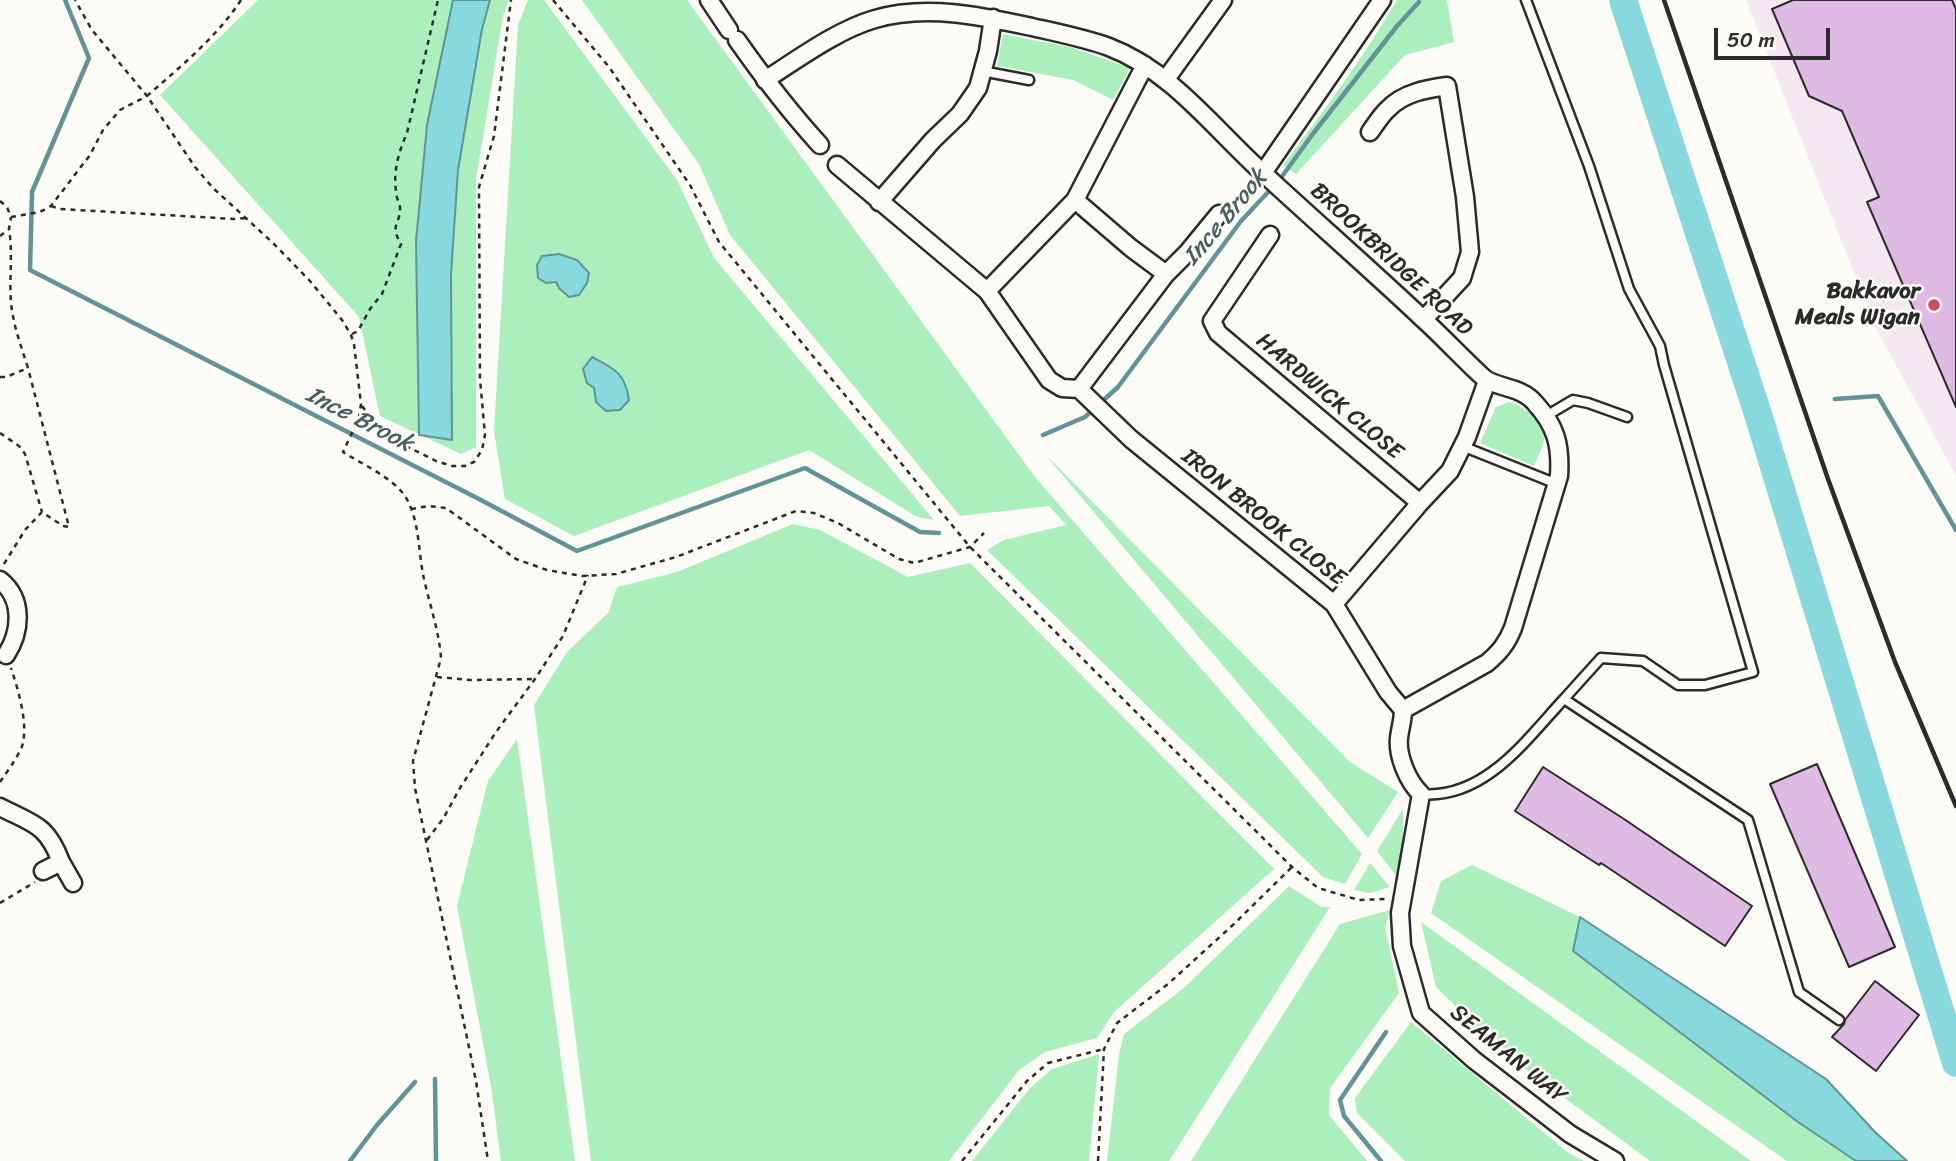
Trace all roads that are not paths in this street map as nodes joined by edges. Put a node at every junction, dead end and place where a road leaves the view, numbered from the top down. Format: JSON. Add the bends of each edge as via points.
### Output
{"nodes":[{"id":1,"x":709,"y":0,"type":"edge"},
{"id":2,"x":1223,"y":0,"type":"edge"},
{"id":3,"x":1382,"y":0,"type":"edge"},
{"id":4,"x":1526,"y":0,"type":"edge"},
{"id":5,"x":903,"y":6,"type":"edge"},
{"id":6,"x":993,"y":19,"type":"junction"},
{"id":7,"x":1145,"y":65,"type":"junction"},
{"id":8,"x":982,"y":71,"type":"junction"},
{"id":9,"x":1167,"y":79,"type":"junction"},
{"id":10,"x":765,"y":80,"type":"junction"},
{"id":11,"x":1029,"y":80,"type":"dead end"},
{"id":12,"x":1370,"y":132,"type":"dead end"},
{"id":13,"x":820,"y":145,"type":"dead end"},
{"id":14,"x":837,"y":165,"type":"dead end"},
{"id":15,"x":1266,"y":176,"type":"junction"},
{"id":16,"x":1075,"y":200,"type":"junction"},
{"id":17,"x":880,"y":202,"type":"junction"},
{"id":18,"x":1219,"y":214,"type":"dead end"},
{"id":19,"x":1270,"y":235,"type":"dead end"},
{"id":20,"x":1166,"y":274,"type":"junction"},
{"id":21,"x":987,"y":290,"type":"junction"},
{"id":22,"x":1424,"y":319,"type":"junction"},
{"id":23,"x":1488,"y":381,"type":"junction"},
{"id":24,"x":1082,"y":391,"type":"junction"},
{"id":25,"x":1546,"y":416,"type":"junction"},
{"id":26,"x":1627,"y":417,"type":"dead end"},
{"id":27,"x":1462,"y":446,"type":"junction"},
{"id":28,"x":1557,"y":484,"type":"junction"},
{"id":29,"x":1420,"y":503,"type":"junction"},
{"id":30,"x":0,"y":580,"type":"edge"},
{"id":31,"x":1334,"y":604,"type":"junction"},
{"id":32,"x":5,"y":657,"type":"edge"},
{"id":33,"x":1564,"y":699,"type":"junction"},
{"id":34,"x":1403,"y":710,"type":"junction"},
{"id":35,"x":1421,"y":794,"type":"junction"},
{"id":36,"x":0,"y":807,"type":"edge"},
{"id":37,"x":61,"y":862,"type":"junction"},
{"id":38,"x":43,"y":871,"type":"road end"},
{"id":39,"x":73,"y":883,"type":"dead end"},
{"id":40,"x":1839,"y":1020,"type":"dead end"},
{"id":41,"x":1615,"y":1161,"type":"edge"}],
"edges":[{"from":1,"to":10,"type":"street"},
{"from":2,"to":9,"type":"street"},
{"from":3,"to":15,"type":"street"},
{"from":4,"to":33,"type":"lane","via":[[1629,289],[1660,346],[1753,672],[1706,685],[1678,685],[1643,661],[1601,658]]},
{"from":5,"to":6,"type":"street","name":"BROOKBRIDGE ROAD"},
{"from":5,"to":10,"type":"street","name":"BROOKBRIDGE ROAD","via":[[844,31]]},
{"from":6,"to":7,"type":"street","name":"BROOKBRIDGE ROAD","via":[[1074,36]]},
{"from":6,"to":8,"type":"street"},
{"from":7,"to":9,"type":"street","name":"BROOKBRIDGE ROAD"},
{"from":7,"to":16,"type":"street"},
{"from":8,"to":11,"type":"lane"},
{"from":8,"to":17,"type":"street","via":[[978,88],[960,114]]},
{"from":9,"to":15,"type":"street","name":"BROOKBRIDGE ROAD"},
{"from":10,"to":13,"type":"street"},
{"from":12,"to":22,"type":"street","via":[[1388,108],[1405,96],[1447,86],[1470,252],[1462,278]]},
{"from":14,"to":17,"type":"street"},
{"from":15,"to":22,"type":"street","name":"BROOKBRIDGE ROAD"},
{"from":16,"to":20,"type":"street"},
{"from":16,"to":21,"type":"street"},
{"from":17,"to":21,"type":"street"},
{"from":18,"to":20,"type":"street"},
{"from":19,"to":29,"type":"street","name":"HARDWICK CLOSE","via":[[1213,321],[1218,333]]},
{"from":20,"to":24,"type":"street"},
{"from":21,"to":24,"type":"street","via":[[1049,380]]},
{"from":22,"to":23,"type":"street","name":"BROOKBRIDGE ROAD"},
{"from":23,"to":25,"type":"street","name":"BROOKBRIDGE ROAD","via":[[1532,399]]},
{"from":23,"to":27,"type":"street"},
{"from":24,"to":31,"type":"street","name":"IRON BROOK CLOSE","via":[[1131,439]]},
{"from":25,"to":26,"type":"lane","via":[[1573,400]]},
{"from":25,"to":28,"type":"street","name":"BROOKBRIDGE ROAD","via":[[1560,453]]},
{"from":27,"to":28,"type":"lane"},
{"from":27,"to":29,"type":"street","via":[[1450,471]]},
{"from":28,"to":34,"type":"street","name":"BROOKBRIDGE ROAD","via":[[1513,628],[1499,653]]},
{"from":29,"to":31,"type":"street"},
{"from":30,"to":32,"type":"street","via":[[10,590],[18,618]]},
{"from":31,"to":34,"type":"street","name":"IRON BROOK CLOSE"},
{"from":33,"to":35,"type":"lane","via":[[1506,762],[1464,787]]},
{"from":33,"to":40,"type":"lane","via":[[1748,820],[1799,992]]},
{"from":34,"to":35,"type":"street","via":[[1401,758],[1413,787]]},
{"from":35,"to":41,"type":"street","name":"SEAMAN WAY","via":[[1400,913],[1402,946],[1421,1013],[1570,1134]]},
{"from":36,"to":37,"type":"street","via":[[38,825],[54,844]]},
{"from":37,"to":38,"type":"street"},
{"from":37,"to":39,"type":"street"}]}
